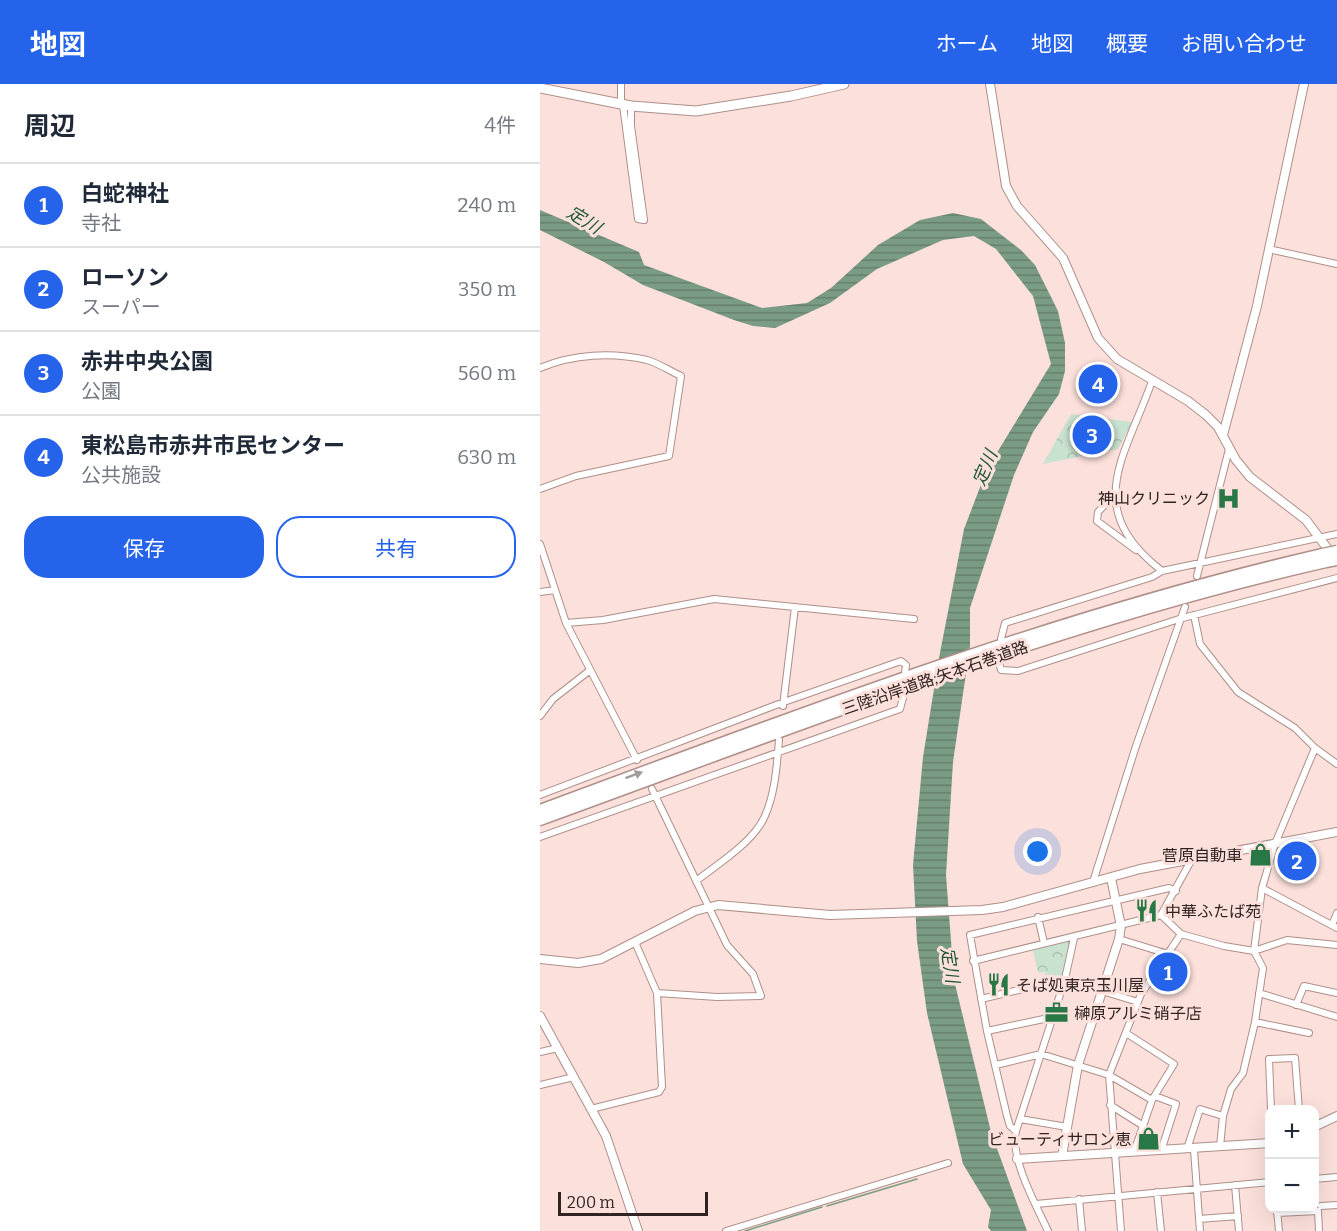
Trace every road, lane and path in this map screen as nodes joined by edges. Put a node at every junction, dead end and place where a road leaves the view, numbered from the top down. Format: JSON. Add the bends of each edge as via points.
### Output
{"nodes":[{"id":1,"x":621,"y":84,"type":"edge"},
{"id":2,"x":844,"y":84,"type":"edge"},
{"id":3,"x":990,"y":84,"type":"edge"},
{"id":4,"x":1304,"y":84,"type":"edge"},
{"id":5,"x":540,"y":88,"type":"edge"},
{"id":6,"x":625,"y":105,"type":"junction"},
{"id":7,"x":1268,"y":249,"type":"junction"},
{"id":8,"x":1337,"y":264,"type":"edge"},
{"id":9,"x":540,"y":368,"type":"edge"},
{"id":10,"x":1152,"y":381,"type":"junction"},
{"id":11,"x":1223,"y":435,"type":"junction"},
{"id":12,"x":1229,"y":449,"type":"junction"},
{"id":13,"x":540,"y":489,"type":"edge"},
{"id":14,"x":1115,"y":494,"type":"junction"},
{"id":15,"x":1337,"y":534,"type":"edge"},
{"id":16,"x":1321,"y":537,"type":"junction"},
{"id":17,"x":540,"y":544,"type":"edge"},
{"id":18,"x":1337,"y":551,"type":"edge"},
{"id":19,"x":1141,"y":555,"type":"junction"},
{"id":20,"x":1330,"y":559,"type":"edge"},
{"id":21,"x":1201,"y":565,"type":"junction"},
{"id":22,"x":1162,"y":571,"type":"junction"},
{"id":23,"x":1197,"y":576,"type":"dead end"},
{"id":24,"x":1337,"y":578,"type":"edge"},
{"id":25,"x":555,"y":590,"type":"junction"},
{"id":26,"x":540,"y":592,"type":"edge"},
{"id":27,"x":795,"y":607,"type":"junction"},
{"id":28,"x":1185,"y":607,"type":"dead end"},
{"id":29,"x":1194,"y":615,"type":"junction"},
{"id":30,"x":914,"y":619,"type":"dead end"},
{"id":31,"x":1179,"y":619,"type":"junction"},
{"id":32,"x":566,"y":623,"type":"junction"},
{"id":33,"x":998,"y":650,"type":"junction"},
{"id":34,"x":589,"y":671,"type":"junction"},
{"id":35,"x":906,"y":682,"type":"junction"},
{"id":36,"x":783,"y":704,"type":"junction"},
{"id":37,"x":540,"y":716,"type":"edge"},
{"id":38,"x":779,"y":740,"type":"dead end"},
{"id":39,"x":1315,"y":748,"type":"junction"},
{"id":40,"x":778,"y":750,"type":"junction"},
{"id":41,"x":637,"y":760,"type":"junction"},
{"id":42,"x":1337,"y":764,"type":"edge"},
{"id":43,"x":652,"y":789,"type":"dead end"},
{"id":44,"x":540,"y":795,"type":"edge"},
{"id":45,"x":655,"y":796,"type":"junction"},
{"id":46,"x":540,"y":810,"type":"edge"},
{"id":47,"x":540,"y":820,"type":"edge"},
{"id":48,"x":1337,"y":832,"type":"edge"},
{"id":49,"x":540,"y":837,"type":"edge"},
{"id":50,"x":1275,"y":844,"type":"junction"},
{"id":51,"x":1192,"y":859,"type":"junction"},
{"id":52,"x":1111,"y":878,"type":"junction"},
{"id":53,"x":696,"y":881,"type":"junction"},
{"id":54,"x":1094,"y":882,"type":"junction"},
{"id":55,"x":1262,"y":888,"type":"junction"},
{"id":56,"x":1176,"y":891,"type":"junction"},
{"id":57,"x":1116,"y":899,"type":"junction"},
{"id":58,"x":708,"y":907,"type":"junction"},
{"id":59,"x":1337,"y":913,"type":"edge"},
{"id":60,"x":1161,"y":915,"type":"junction"},
{"id":61,"x":1038,"y":917,"type":"junction"},
{"id":62,"x":1121,"y":926,"type":"junction"},
{"id":63,"x":1334,"y":927,"type":"edge"},
{"id":64,"x":1181,"y":934,"type":"junction"},
{"id":65,"x":1074,"y":938,"type":"junction"},
{"id":66,"x":1119,"y":939,"type":"junction"},
{"id":67,"x":635,"y":942,"type":"junction"},
{"id":68,"x":1044,"y":944,"type":"junction"},
{"id":69,"x":1337,"y":945,"type":"edge"},
{"id":70,"x":1254,"y":951,"type":"junction"},
{"id":71,"x":1168,"y":954,"type":"junction"},
{"id":72,"x":540,"y":959,"type":"edge"},
{"id":73,"x":973,"y":961,"type":"junction"},
{"id":74,"x":1065,"y":979,"type":"junction"},
{"id":75,"x":1102,"y":990,"type":"junction"},
{"id":76,"x":657,"y":993,"type":"junction"},
{"id":77,"x":1259,"y":993,"type":"junction"},
{"id":78,"x":1337,"y":993,"type":"edge"},
{"id":79,"x":981,"y":999,"type":"junction"},
{"id":80,"x":1138,"y":1002,"type":"junction"},
{"id":81,"x":1296,"y":1005,"type":"junction"},
{"id":82,"x":540,"y":1016,"type":"edge"},
{"id":83,"x":1053,"y":1017,"type":"junction"},
{"id":84,"x":1337,"y":1017,"type":"edge"},
{"id":85,"x":1255,"y":1022,"type":"junction"},
{"id":86,"x":987,"y":1031,"type":"junction"},
{"id":87,"x":1126,"y":1033,"type":"junction"},
{"id":88,"x":1310,"y":1033,"type":"dead end"},
{"id":89,"x":558,"y":1048,"type":"junction"},
{"id":90,"x":540,"y":1052,"type":"edge"},
{"id":91,"x":1041,"y":1053,"type":"junction"},
{"id":92,"x":996,"y":1065,"type":"junction"},
{"id":93,"x":1078,"y":1065,"type":"junction"},
{"id":94,"x":1109,"y":1074,"type":"junction"},
{"id":95,"x":574,"y":1077,"type":"junction"},
{"id":96,"x":540,"y":1084,"type":"edge"},
{"id":97,"x":1154,"y":1098,"type":"junction"},
{"id":98,"x":1110,"y":1105,"type":"junction"},
{"id":99,"x":1271,"y":1105,"type":"edge"},
{"id":100,"x":1299,"y":1105,"type":"edge"},
{"id":101,"x":591,"y":1108,"type":"junction"},
{"id":102,"x":1222,"y":1116,"type":"junction"},
{"id":103,"x":1337,"y":1116,"type":"edge"},
{"id":104,"x":1020,"y":1119,"type":"junction"},
{"id":105,"x":1142,"y":1125,"type":"junction"},
{"id":106,"x":1319,"y":1125,"type":"edge"},
{"id":107,"x":1066,"y":1127,"type":"junction"},
{"id":108,"x":1016,"y":1131,"type":"junction"},
{"id":109,"x":1265,"y":1143,"type":"edge"},
{"id":110,"x":1220,"y":1147,"type":"junction"},
{"id":111,"x":1190,"y":1150,"type":"junction"},
{"id":112,"x":1161,"y":1151,"type":"junction"},
{"id":113,"x":1134,"y":1152,"type":"junction"},
{"id":114,"x":1113,"y":1153,"type":"junction"},
{"id":115,"x":1062,"y":1156,"type":"junction"},
{"id":116,"x":1017,"y":1159,"type":"junction"},
{"id":117,"x":948,"y":1163,"type":"dead end"},
{"id":118,"x":1337,"y":1177,"type":"edge"},
{"id":119,"x":1319,"y":1179,"type":"edge"},
{"id":120,"x":1265,"y":1182,"type":"edge"},
{"id":121,"x":1235,"y":1185,"type":"junction"},
{"id":122,"x":1196,"y":1188,"type":"junction"},
{"id":123,"x":1157,"y":1192,"type":"junction"},
{"id":124,"x":1118,"y":1196,"type":"junction"},
{"id":125,"x":1079,"y":1199,"type":"junction"},
{"id":126,"x":1036,"y":1204,"type":"junction"},
{"id":127,"x":1337,"y":1205,"type":"edge"},
{"id":128,"x":1321,"y":1206,"type":"dead end"},
{"id":129,"x":1277,"y":1213,"type":"edge"},
{"id":130,"x":1318,"y":1213,"type":"edge"},
{"id":131,"x":1238,"y":1216,"type":"junction"},
{"id":132,"x":1199,"y":1219,"type":"junction"},
{"id":133,"x":638,"y":1231,"type":"edge"},
{"id":134,"x":726,"y":1231,"type":"edge"},
{"id":135,"x":1047,"y":1231,"type":"edge"},
{"id":136,"x":1082,"y":1231,"type":"edge"},
{"id":137,"x":1121,"y":1231,"type":"edge"},
{"id":138,"x":1161,"y":1231,"type":"edge"},
{"id":139,"x":1200,"y":1231,"type":"edge"},
{"id":140,"x":1239,"y":1231,"type":"edge"},
{"id":141,"x":1279,"y":1231,"type":"edge"},
{"id":142,"x":1319,"y":1231,"type":"edge"}],
"edges":[{"from":1,"to":6,"type":"street"},
{"from":2,"to":6,"type":"main road","via":[[712,109],[681,111]]},
{"from":3,"to":10,"type":"street","via":[[1002,173],[1010,195],[1063,258],[1093,330],[1106,350]]},
{"from":4,"to":7,"type":"street"},
{"from":5,"to":6,"type":"main road"},
{"from":6,"to":6,"type":"street","via":[[631,126],[644,220],[638,219]]},
{"from":7,"to":8,"type":"street"},
{"from":7,"to":11,"type":"street"},
{"from":9,"to":13,"type":"street","via":[[572,357],[612,357],[647,360],[681,376],[669,456],[576,476]]},
{"from":10,"to":11,"type":"street","via":[[1188,401]]},
{"from":10,"to":14,"type":"street","via":[[1122,454]]},
{"from":11,"to":12,"type":"street"},
{"from":12,"to":16,"type":"street","via":[[1250,477],[1297,512]]},
{"from":12,"to":21,"type":"street"},
{"from":14,"to":19,"type":"street","via":[[1124,529]]},
{"from":14,"to":19,"type":"street","via":[[1098,512],[1097,521]]},
{"from":15,"to":16,"type":"street"},
{"from":16,"to":20,"type":"street"},
{"from":16,"to":21,"type":"street"},
{"from":17,"to":25,"type":"street"},
{"from":18,"to":20,"type":"highway","name":"三陸沿岸道路;矢本石巻道路","bridge":true},
{"from":19,"to":22,"type":"street"},
{"from":20,"to":33,"type":"highway","name":"三陸沿岸道路;矢本石巻道路"},
{"from":21,"to":22,"type":"street"},
{"from":21,"to":23,"type":"street"},
{"from":22,"to":33,"type":"street","via":[[1152,578],[1005,623]]},
{"from":24,"to":29,"type":"street"},
{"from":25,"to":26,"type":"street"},
{"from":25,"to":32,"type":"street"},
{"from":27,"to":30,"type":"street"},
{"from":27,"to":32,"type":"street","via":[[714,599]]},
{"from":27,"to":36,"type":"street"},
{"from":28,"to":31,"type":"street"},
{"from":29,"to":31,"type":"street"},
{"from":29,"to":39,"type":"street","via":[[1200,644],[1233,686],[1295,728]]},
{"from":31,"to":33,"type":"street","via":[[1018,671],[1001,670]]},
{"from":31,"to":54,"type":"street"},
{"from":32,"to":34,"type":"street"},
{"from":33,"to":35,"type":"highway","name":"三陸沿岸道路;矢本石巻道路"},
{"from":34,"to":37,"type":"street","via":[[553,699]]},
{"from":34,"to":41,"type":"street"},
{"from":35,"to":36,"type":"street","via":[[906,665],[901,661]]},
{"from":35,"to":40,"type":"street","via":[[900,709]]},
{"from":46,"to":35,"type":"highway","name":"三陸沿岸道路;矢本石巻道路","one_way":true},
{"from":35,"to":47,"type":"highway","name":"三陸沿岸道路;矢本石巻道路"},
{"from":36,"to":41,"type":"street"},
{"from":38,"to":40,"type":"street"},
{"from":39,"to":42,"type":"street"},
{"from":39,"to":50,"type":"street"},
{"from":40,"to":45,"type":"street"},
{"from":40,"to":53,"type":"street","via":[[764,819],[748,838]]},
{"from":41,"to":44,"type":"street"},
{"from":43,"to":45,"type":"street"},
{"from":45,"to":49,"type":"street"},
{"from":45,"to":53,"type":"street"},
{"from":48,"to":50,"type":"street"},
{"from":50,"to":51,"type":"street"},
{"from":50,"to":55,"type":"street"},
{"from":51,"to":52,"type":"street"},
{"from":51,"to":56,"type":"street"},
{"from":52,"to":54,"type":"street"},
{"from":52,"to":57,"type":"street"},
{"from":53,"to":58,"type":"street"},
{"from":54,"to":58,"type":"street","via":[[1003,907],[952,911],[830,915],[733,904]]},
{"from":55,"to":63,"type":"street"},
{"from":55,"to":70,"type":"street"},
{"from":56,"to":57,"type":"street","via":[[1169,888]]},
{"from":56,"to":60,"type":"street"},
{"from":57,"to":61,"type":"street"},
{"from":57,"to":62,"type":"street"},
{"from":58,"to":67,"type":"street"},
{"from":58,"to":76,"type":"street","via":[[727,945],[753,974],[761,996]]},
{"from":59,"to":63,"type":"street"},
{"from":60,"to":62,"type":"street"},
{"from":60,"to":64,"type":"street"},
{"from":61,"to":68,"type":"street"},
{"from":61,"to":73,"type":"street","via":[[970,935]]},
{"from":62,"to":65,"type":"street"},
{"from":62,"to":66,"type":"street"},
{"from":64,"to":70,"type":"street"},
{"from":64,"to":71,"type":"street"},
{"from":65,"to":68,"type":"street"},
{"from":65,"to":74,"type":"street"},
{"from":66,"to":71,"type":"street"},
{"from":66,"to":75,"type":"street"},
{"from":67,"to":72,"type":"street","via":[[609,956],[585,962]]},
{"from":67,"to":76,"type":"street"},
{"from":68,"to":73,"type":"street"},
{"from":69,"to":70,"type":"street","via":[[1287,940]]},
{"from":70,"to":77,"type":"street","via":[[1263,968]]},
{"from":71,"to":80,"type":"street"},
{"from":73,"to":79,"type":"street"},
{"from":74,"to":75,"type":"street"},
{"from":74,"to":79,"type":"street"},
{"from":74,"to":83,"type":"street"},
{"from":75,"to":80,"type":"street"},
{"from":75,"to":93,"type":"street"},
{"from":76,"to":101,"type":"street","via":[[661,1090]]},
{"from":77,"to":81,"type":"street"},
{"from":77,"to":85,"type":"street"},
{"from":78,"to":81,"type":"street","via":[[1304,986]]},
{"from":79,"to":86,"type":"street"},
{"from":80,"to":87,"type":"street"},
{"from":81,"to":84,"type":"street"},
{"from":82,"to":89,"type":"street"},
{"from":83,"to":86,"type":"street"},
{"from":83,"to":91,"type":"street"},
{"from":85,"to":88,"type":"street"},
{"from":85,"to":102,"type":"street","via":[[1243,1073],[1231,1089]]},
{"from":86,"to":92,"type":"street"},
{"from":87,"to":94,"type":"street"},
{"from":87,"to":97,"type":"street","via":[[1174,1064]]},
{"from":89,"to":90,"type":"street"},
{"from":89,"to":95,"type":"street"},
{"from":91,"to":92,"type":"street"},
{"from":91,"to":93,"type":"street"},
{"from":91,"to":104,"type":"street"},
{"from":92,"to":108,"type":"street","via":[[1010,1126]]},
{"from":93,"to":94,"type":"street"},
{"from":93,"to":107,"type":"street"},
{"from":94,"to":97,"type":"street"},
{"from":94,"to":98,"type":"street"},
{"from":95,"to":96,"type":"street"},
{"from":95,"to":101,"type":"street"},
{"from":97,"to":105,"type":"street"},
{"from":97,"to":112,"type":"street","via":[[1176,1104]]},
{"from":98,"to":105,"type":"street"},
{"from":98,"to":114,"type":"street"},
{"from":99,"to":100,"type":"street","via":[[1269,1059],[1295,1058]]},
{"from":101,"to":133,"type":"street","via":[[614,1156]]},
{"from":102,"to":110,"type":"street"},
{"from":102,"to":111,"type":"street","via":[[1200,1109]]},
{"from":103,"to":106,"type":"street"},
{"from":104,"to":107,"type":"street"},
{"from":104,"to":108,"type":"street"},
{"from":105,"to":113,"type":"street"},
{"from":107,"to":115,"type":"street"},
{"from":108,"to":116,"type":"street"},
{"from":109,"to":110,"type":"street"},
{"from":110,"to":111,"type":"street"},
{"from":111,"to":112,"type":"street"},
{"from":111,"to":122,"type":"street"},
{"from":112,"to":113,"type":"street"},
{"from":113,"to":114,"type":"street"},
{"from":114,"to":115,"type":"street"},
{"from":114,"to":124,"type":"street"},
{"from":115,"to":116,"type":"street"},
{"from":116,"to":126,"type":"street"},
{"from":117,"to":134,"type":"street"},
{"from":118,"to":119,"type":"street"},
{"from":120,"to":121,"type":"street"},
{"from":121,"to":122,"type":"street"},
{"from":121,"to":131,"type":"street"},
{"from":122,"to":123,"type":"street"},
{"from":122,"to":132,"type":"street"},
{"from":123,"to":124,"type":"street"},
{"from":123,"to":138,"type":"street"},
{"from":124,"to":125,"type":"street"},
{"from":124,"to":137,"type":"street"},
{"from":125,"to":126,"type":"street"},
{"from":125,"to":136,"type":"street"},
{"from":126,"to":135,"type":"street"},
{"from":127,"to":128,"type":"street"},
{"from":129,"to":141,"type":"street"},
{"from":130,"to":142,"type":"street"},
{"from":131,"to":132,"type":"street"},
{"from":131,"to":140,"type":"street"},
{"from":132,"to":139,"type":"street"}]}
